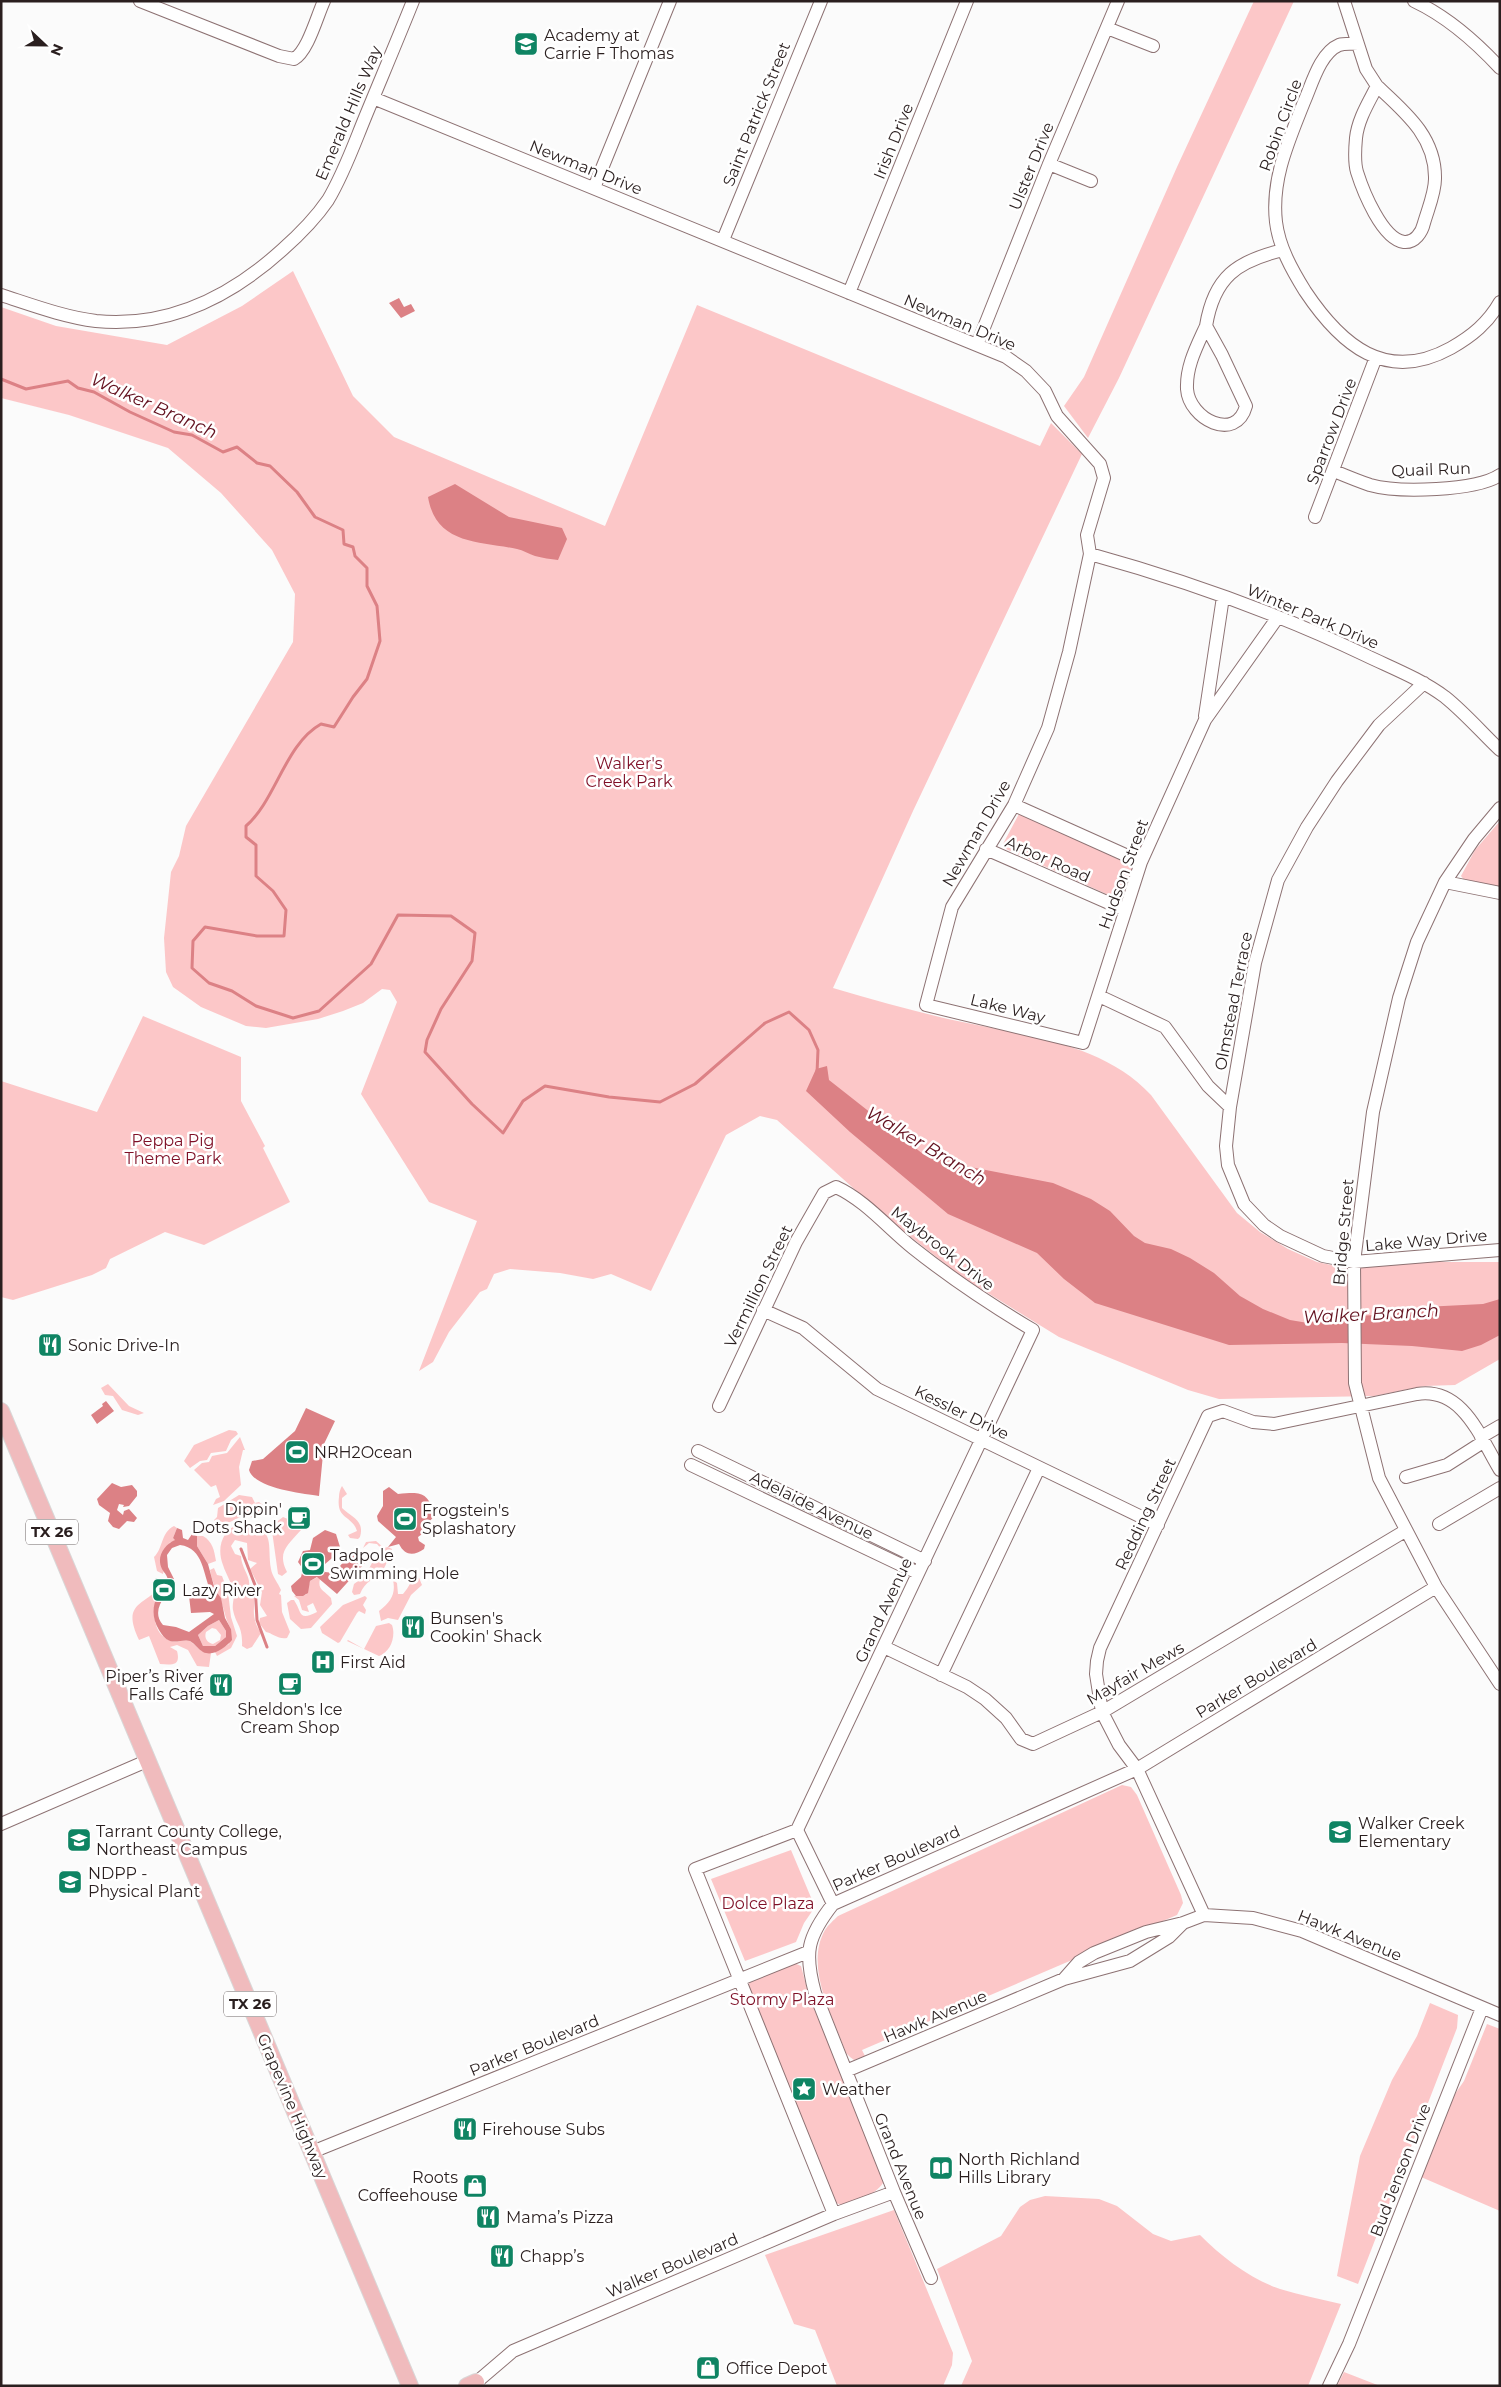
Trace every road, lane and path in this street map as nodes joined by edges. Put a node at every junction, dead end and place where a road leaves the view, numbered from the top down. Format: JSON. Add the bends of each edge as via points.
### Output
{"nodes":[{"id":1,"x":140,"y":1,"type":"edge"},
{"id":2,"x":324,"y":1,"type":"edge"},
{"id":3,"x":413,"y":1,"type":"edge"},
{"id":4,"x":670,"y":1,"type":"edge"},
{"id":5,"x":820,"y":1,"type":"edge"},
{"id":6,"x":967,"y":1,"type":"edge"},
{"id":7,"x":1118,"y":1,"type":"edge"},
{"id":8,"x":1344,"y":1,"type":"edge"},
{"id":9,"x":1414,"y":1,"type":"edge"},
{"id":10,"x":1107,"y":28,"type":"junction"},
{"id":11,"x":1358,"y":44,"type":"junction"},
{"id":12,"x":1153,"y":46,"type":"dead end"},
{"id":13,"x":1500,"y":68,"type":"edge"},
{"id":14,"x":1377,"y":86,"type":"junction"},
{"id":15,"x":373,"y":98,"type":"junction"},
{"id":16,"x":1049,"y":164,"type":"junction"},
{"id":17,"x":1091,"y":180,"type":"dead end"},
{"id":18,"x":594,"y":188,"type":"junction"},
{"id":19,"x":722,"y":240,"type":"junction"},
{"id":20,"x":1283,"y":250,"type":"junction"},
{"id":21,"x":849,"y":293,"type":"junction"},
{"id":22,"x":1,"y":295,"type":"edge"},
{"id":23,"x":1500,"y":302,"type":"edge"},
{"id":24,"x":1206,"y":326,"type":"junction"},
{"id":25,"x":978,"y":345,"type":"junction"},
{"id":26,"x":1376,"y":357,"type":"junction"},
{"id":27,"x":1334,"y":471,"type":"junction"},
{"id":28,"x":1500,"y":475,"type":"edge"},
{"id":29,"x":1315,"y":517,"type":"dead end"},
{"id":30,"x":1090,"y":554,"type":"junction"},
{"id":31,"x":1223,"y":597,"type":"junction"},
{"id":32,"x":1278,"y":617,"type":"junction"},
{"id":33,"x":1424,"y":683,"type":"junction"},
{"id":34,"x":1205,"y":720,"type":"junction"},
{"id":35,"x":1500,"y":750,"type":"edge"},
{"id":36,"x":1014,"y":805,"type":"junction"},
{"id":37,"x":1500,"y":808,"type":"edge"},
{"id":38,"x":986,"y":849,"type":"junction"},
{"id":39,"x":1141,"y":862,"type":"junction"},
{"id":40,"x":1445,"y":882,"type":"junction"},
{"id":41,"x":1500,"y":893,"type":"edge"},
{"id":42,"x":1125,"y":910,"type":"junction"},
{"id":43,"x":1099,"y":996,"type":"junction"},
{"id":44,"x":926,"y":1005,"type":"joint"},
{"id":45,"x":1083,"y":1043,"type":"joint"},
{"id":46,"x":1230,"y":1107,"type":"junction"},
{"id":47,"x":836,"y":1187,"type":"joint"},
{"id":48,"x":1500,"y":1250,"type":"edge"},
{"id":49,"x":1354,"y":1262,"type":"junction"},
{"id":50,"x":762,"y":1310,"type":"junction"},
{"id":51,"x":1034,"y":1330,"type":"joint"},
{"id":52,"x":719,"y":1406,"type":"dead end"},
{"id":53,"x":1359,"y":1406,"type":"junction"},
{"id":54,"x":1,"y":1412,"type":"edge"},
{"id":55,"x":1500,"y":1426,"type":"edge"},
{"id":56,"x":981,"y":1440,"type":"junction"},
{"id":57,"x":1482,"y":1440,"type":"junction"},
{"id":58,"x":698,"y":1451,"type":"dead end"},
{"id":59,"x":691,"y":1465,"type":"dead end"},
{"id":60,"x":1039,"y":1468,"type":"junction"},
{"id":61,"x":1500,"y":1470,"type":"edge"},
{"id":62,"x":1406,"y":1477,"type":"dead end"},
{"id":63,"x":1500,"y":1488,"type":"edge"},
{"id":64,"x":1439,"y":1524,"type":"dead end"},
{"id":65,"x":1158,"y":1525,"type":"junction"},
{"id":66,"x":1405,"y":1530,"type":"junction"},
{"id":67,"x":924,"y":1561,"type":"junction"},
{"id":68,"x":918,"y":1574,"type":"junction"},
{"id":69,"x":1436,"y":1587,"type":"junction"},
{"id":70,"x":884,"y":1647,"type":"junction"},
{"id":71,"x":941,"y":1675,"type":"junction"},
{"id":72,"x":1500,"y":1684,"type":"edge"},
{"id":73,"x":1102,"y":1712,"type":"junction"},
{"id":74,"x":149,"y":1760,"type":"junction"},
{"id":75,"x":1137,"y":1769,"type":"junction"},
{"id":76,"x":1,"y":1824,"type":"edge"},
{"id":77,"x":797,"y":1830,"type":"junction"},
{"id":78,"x":833,"y":1904,"type":"junction"},
{"id":79,"x":1204,"y":1915,"type":"junction"},
{"id":80,"x":1183,"y":1924,"type":"junction"},
{"id":81,"x":808,"y":1952,"type":"junction"},
{"id":82,"x":740,"y":1979,"type":"junction"},
{"id":83,"x":1064,"y":1979,"type":"junction"},
{"id":84,"x":1482,"y":2008,"type":"junction"},
{"id":85,"x":1500,"y":2015,"type":"edge"},
{"id":86,"x":846,"y":2071,"type":"junction"},
{"id":87,"x":312,"y":2152,"type":"junction"},
{"id":88,"x":894,"y":2192,"type":"junction"},
{"id":89,"x":834,"y":2214,"type":"junction"},
{"id":90,"x":931,"y":2278,"type":"dead end"},
{"id":91,"x":472,"y":2385,"type":"edge"},
{"id":92,"x":410,"y":2386,"type":"edge"},
{"id":93,"x":1329,"y":2386,"type":"edge"}],
"edges":[{"from":1,"to":2,"type":"street","via":[[294,59],[300,56]]},
{"from":3,"to":15,"type":"street","name":"Emerald Hills Way"},
{"from":4,"to":18,"type":"street"},
{"from":5,"to":19,"type":"street","name":"Saint Patrick Street"},
{"from":6,"to":21,"type":"street","name":"Irish Drive"},
{"from":7,"to":10,"type":"street","name":"Ulster Drive"},
{"from":8,"to":11,"type":"street"},
{"from":9,"to":13,"type":"street","via":[[1474,40]]},
{"from":10,"to":12,"type":"street"},
{"from":10,"to":16,"type":"street","name":"Ulster Drive"},
{"from":11,"to":14,"type":"street","via":[[1366,70]]},
{"from":11,"to":20,"type":"street","name":"Robin Circle","via":[[1338,46],[1327,54],[1298,116],[1275,190],[1276,224]]},
{"from":14,"to":14,"type":"street","via":[[1412,119],[1431,151],[1434,166],[1434,190],[1423,226],[1417,237],[1404,242],[1394,238],[1382,226],[1357,170],[1359,122]]},
{"from":15,"to":18,"type":"street","name":"Newman Drive"},
{"from":15,"to":22,"type":"street","name":"Emerald Hills Way","via":[[343,172],[312,221],[256,274],[208,302],[168,314],[115,321],[67,316]]},
{"from":16,"to":17,"type":"street"},
{"from":16,"to":25,"type":"street","name":"Ulster Drive"},
{"from":18,"to":19,"type":"street","name":"Newman Drive"},
{"from":19,"to":21,"type":"street","name":"Newman Drive"},
{"from":20,"to":24,"type":"street","via":[[1244,262],[1229,274],[1213,299]]},
{"from":20,"to":26,"type":"street","name":"Robin Circle","via":[[1291,269],[1322,317],[1345,339]]},
{"from":21,"to":25,"type":"street","name":"Newman Drive"},
{"from":23,"to":26,"type":"street","name":"Robin Circle","via":[[1487,322],[1469,338],[1446,351],[1400,363]]},
{"from":24,"to":24,"type":"street","via":[[1189,367],[1187,391],[1198,414],[1215,424],[1234,424],[1246,406]]},
{"from":25,"to":30,"type":"street","name":"Newman Drive","via":[[1006,357],[1026,371],[1045,391],[1057,416],[1100,464],[1104,478],[1087,535]]},
{"from":26,"to":27,"type":"street","name":"Sparrow Drive"},
{"from":27,"to":28,"type":"street","name":"Quail Run","via":[[1372,485],[1399,488],[1472,485]]},
{"from":27,"to":29,"type":"street","name":"Sparrow Drive"},
{"from":30,"to":31,"type":"street","name":"Winter Park Drive","via":[[1159,573]]},
{"from":30,"to":36,"type":"street","name":"Newman Drive","via":[[1069,652],[1048,728]]},
{"from":31,"to":32,"type":"street","name":"Winter Park Drive"},
{"from":31,"to":34,"type":"street","name":"Hudson Street"},
{"from":32,"to":33,"type":"street","name":"Winter Park Drive"},
{"from":32,"to":34,"type":"street","name":"Hudson Street"},
{"from":33,"to":35,"type":"street","name":"Winter Park Drive","via":[[1446,698]]},
{"from":33,"to":46,"type":"street","name":"Olmstead Terrace","via":[[1379,725],[1337,781],[1278,880],[1255,963]]},
{"from":34,"to":39,"type":"street","name":"Hudson Street"},
{"from":36,"to":38,"type":"street","name":"Newman Drive"},
{"from":36,"to":39,"type":"street"},
{"from":37,"to":40,"type":"street","name":"Bridge Street"},
{"from":38,"to":42,"type":"street","name":"Arbor Road"},
{"from":38,"to":44,"type":"street","name":"Newman Drive","via":[[952,907]]},
{"from":39,"to":42,"type":"street","name":"Hudson Street"},
{"from":40,"to":41,"type":"street"},
{"from":40,"to":49,"type":"street","name":"Bridge Street","via":[[1417,942],[1398,998],[1373,1112]]},
{"from":42,"to":43,"type":"street","name":"Hudson Street"},
{"from":43,"to":45,"type":"street","name":"Hudson Street"},
{"from":43,"to":46,"type":"street","via":[[1165,1027],[1208,1086]]},
{"from":44,"to":45,"type":"street","name":"Lake Way"},
{"from":46,"to":49,"type":"street","via":[[1226,1146],[1228,1165],[1244,1204],[1280,1236],[1323,1256]]},
{"from":47,"to":50,"type":"street","name":"Vermillion Street","via":[[824,1193]]},
{"from":47,"to":51,"type":"street","name":"Maybrook Drive","via":[[853,1197],[981,1300]]},
{"from":48,"to":49,"type":"street","name":"Lake Way Drive"},
{"from":49,"to":53,"type":"street","name":"Bridge Street","via":[[1355,1375]]},
{"from":50,"to":52,"type":"street","name":"Vermillion Street"},
{"from":50,"to":56,"type":"street","name":"Kessler Drive","via":[[803,1328],[877,1389]]},
{"from":51,"to":56,"type":"street","name":"Grand Avenue"},
{"from":53,"to":57,"type":"street","name":"Redding Street","via":[[1434,1393],[1458,1404]]},
{"from":53,"to":65,"type":"street","name":"Redding Street","via":[[1274,1424],[1253,1422],[1223,1410],[1208,1416]]},
{"from":53,"to":66,"type":"street","name":"Bridge Street","via":[[1379,1478]]},
{"from":54,"to":74,"type":"main road","name":"Grapevine Highway","number":"TX 26"},
{"from":55,"to":57,"type":"street"},
{"from":56,"to":60,"type":"street","name":"Kessler Drive"},
{"from":56,"to":67,"type":"street","name":"Grand Avenue"},
{"from":57,"to":61,"type":"street","name":"Redding Street"},
{"from":57,"to":62,"type":"street","via":[[1447,1465]]},
{"from":58,"to":67,"type":"street","name":"Adelaide Avenue"},
{"from":59,"to":68,"type":"street","name":"Adelaide Avenue"},
{"from":60,"to":65,"type":"street","name":"Kessler Drive"},
{"from":60,"to":71,"type":"street"},
{"from":63,"to":64,"type":"street"},
{"from":65,"to":73,"type":"street","name":"Redding Street","via":[[1098,1654],[1096,1674]]},
{"from":66,"to":69,"type":"street","name":"Bridge Street"},
{"from":66,"to":73,"type":"street","name":"Mayfair Mews"},
{"from":67,"to":68,"type":"street","name":"Grand Avenue"},
{"from":68,"to":70,"type":"street","name":"Grand Avenue"},
{"from":69,"to":72,"type":"street","name":"Bridge Street"},
{"from":69,"to":75,"type":"street","name":"Parker Boulevard"},
{"from":70,"to":71,"type":"street","name":"Mayfair Mews"},
{"from":70,"to":77,"type":"street","name":"Grand Avenue"},
{"from":71,"to":73,"type":"street","name":"Mayfair Mews","via":[[985,1699],[1006,1718],[1021,1739],[1034,1744]]},
{"from":73,"to":75,"type":"street","name":"Redding Street","via":[[1119,1745]]},
{"from":74,"to":76,"type":"street"},
{"from":74,"to":87,"type":"main road","name":"Grapevine Highway","number":"TX 26"},
{"from":75,"to":78,"type":"street","name":"Parker Boulevard"},
{"from":75,"to":79,"type":"street","name":"Redding Street"},
{"from":77,"to":78,"type":"street"},
{"from":77,"to":82,"type":"street","via":[[695,1869]]},
{"from":78,"to":81,"type":"street","name":"Parker Boulevard","via":[[818,1923]]},
{"from":79,"to":80,"type":"street","name":"Hawk Avenue"},
{"from":79,"to":84,"type":"street","name":"Hawk Avenue","via":[[1253,1918],[1302,1931]]},
{"from":80,"to":83,"type":"street","name":"Hawk Avenue","via":[[1169,1937],[1130,1961]]},
{"from":80,"to":83,"type":"street","name":"Hawk Avenue","via":[[1146,1932],[1094,1953],[1079,1962]]},
{"from":81,"to":82,"type":"street","name":"Parker Boulevard"},
{"from":81,"to":86,"type":"street","name":"Grand Avenue","via":[[815,1993]]},
{"from":82,"to":87,"type":"street","name":"Parker Boulevard"},
{"from":82,"to":89,"type":"street"},
{"from":83,"to":86,"type":"street","name":"Hawk Avenue"},
{"from":84,"to":85,"type":"street","name":"Hawk Avenue"},
{"from":84,"to":93,"type":"street","name":"Bud Jenson Drive","via":[[1350,2344]]},
{"from":86,"to":88,"type":"street","name":"Grand Avenue"},
{"from":87,"to":92,"type":"main road","name":"Grapevine Highway","number":"TX 26"},
{"from":88,"to":89,"type":"street","name":"Walker Boulevard"},
{"from":88,"to":90,"type":"street","name":"Grand Avenue"},
{"from":89,"to":91,"type":"street","name":"Walker Boulevard","via":[[513,2351]]}]}
